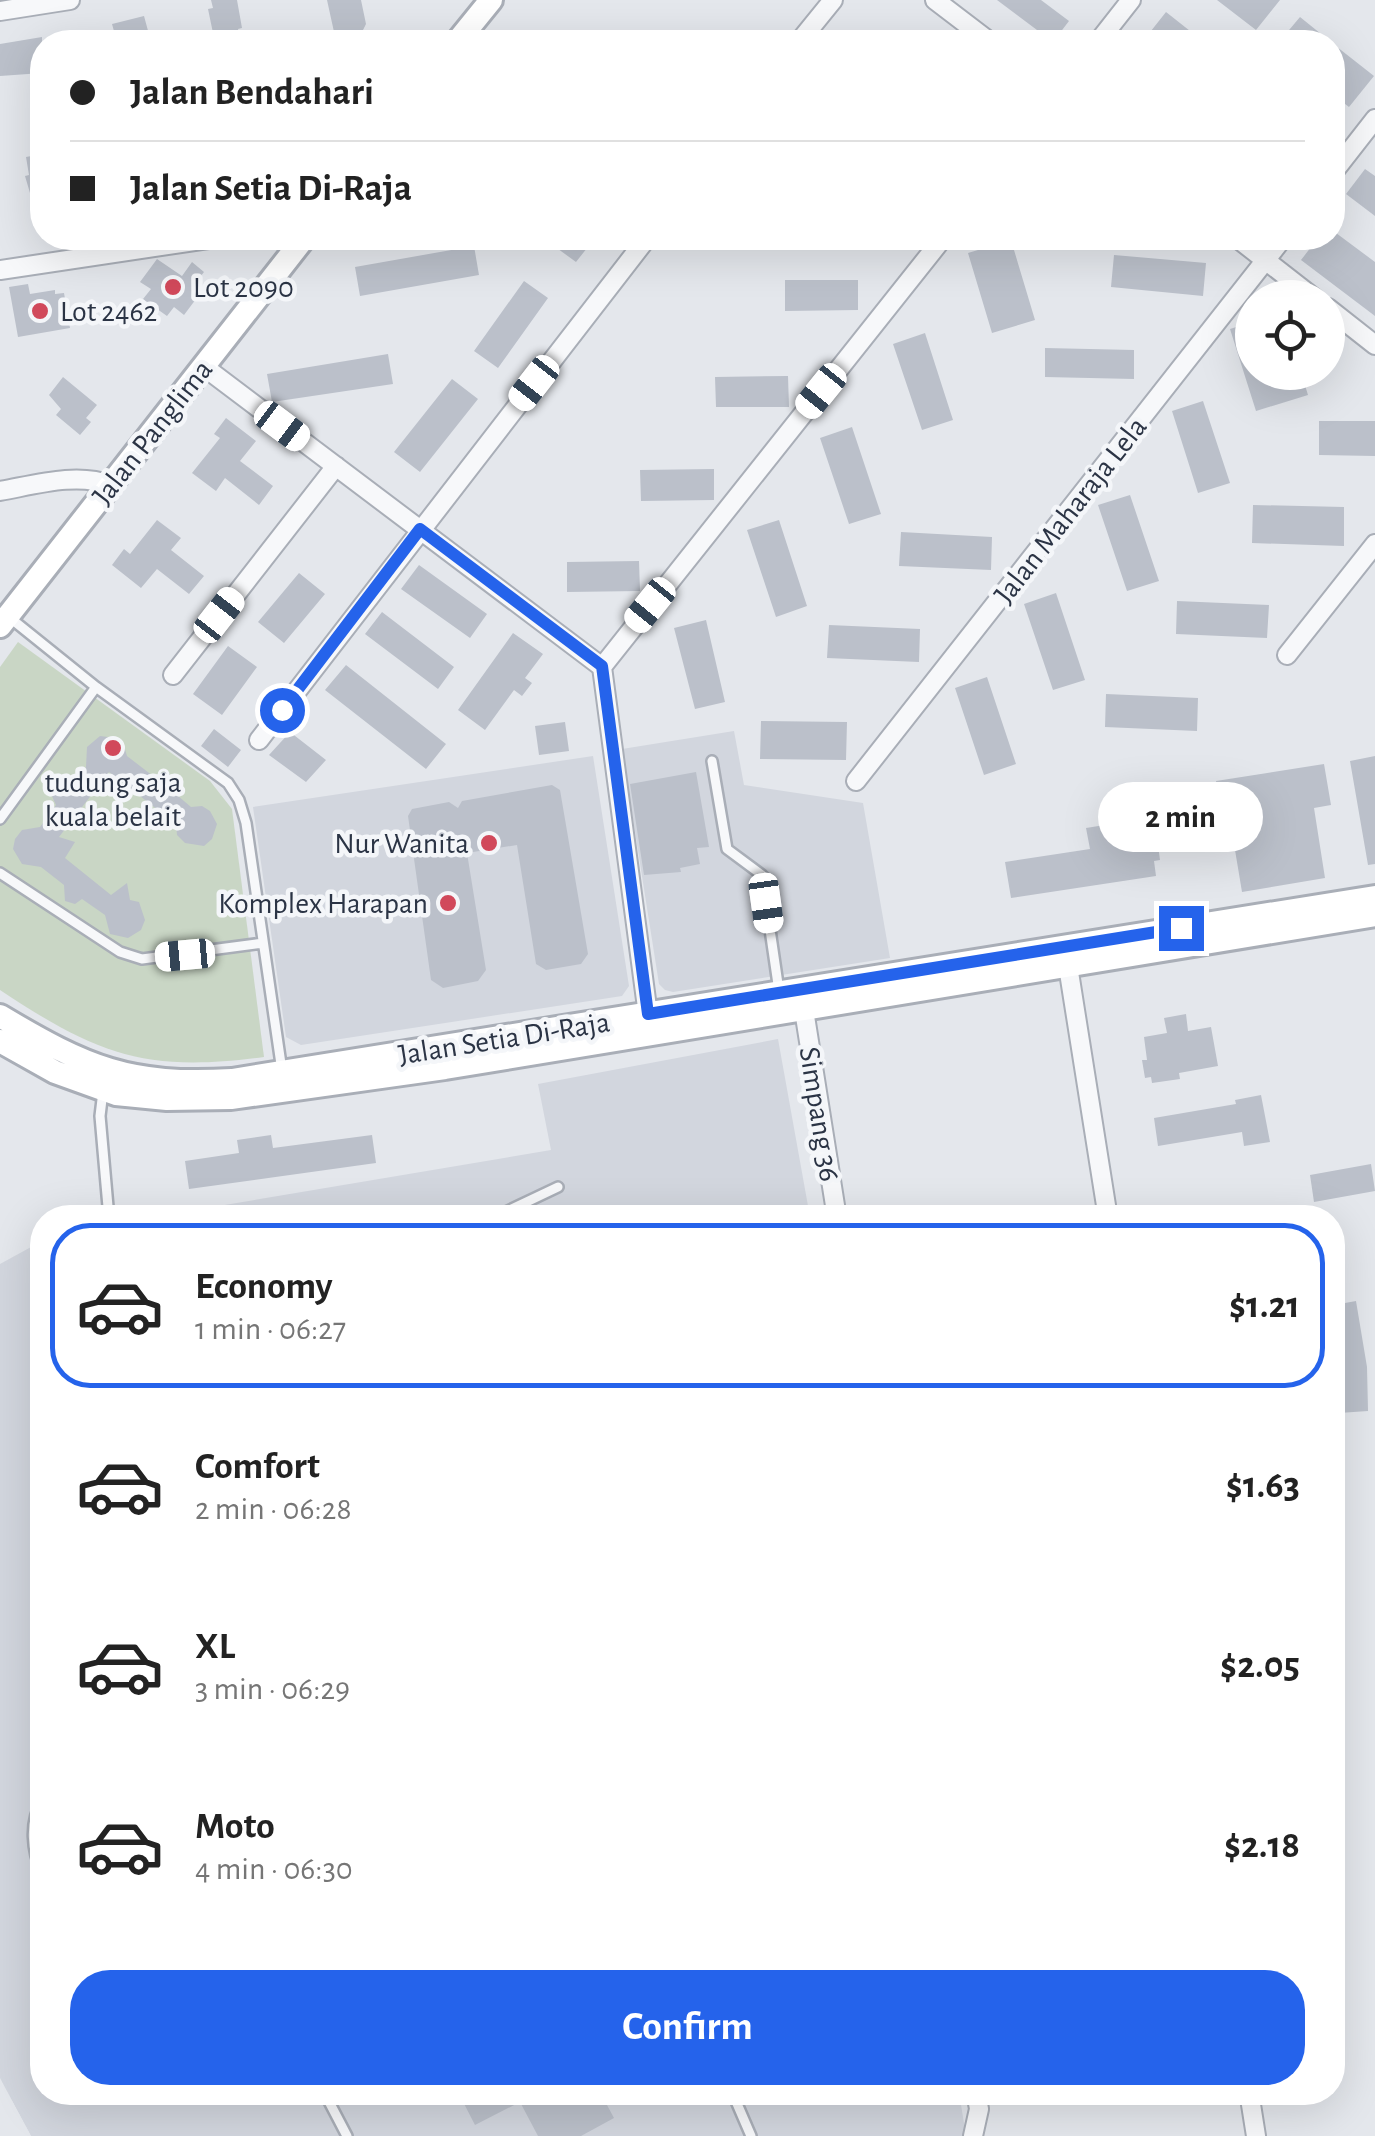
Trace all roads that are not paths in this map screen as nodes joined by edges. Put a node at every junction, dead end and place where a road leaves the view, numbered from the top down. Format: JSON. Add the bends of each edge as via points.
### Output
{"nodes":[{"id":1,"x":70,"y":0,"type":"edge"},
{"id":2,"x":490,"y":0,"type":"edge"},
{"id":3,"x":832,"y":0,"type":"edge"},
{"id":4,"x":935,"y":0,"type":"edge"},
{"id":5,"x":1131,"y":0,"type":"edge"},
{"id":6,"x":0,"y":11,"type":"edge"},
{"id":7,"x":466,"y":30,"type":"edge"},
{"id":8,"x":809,"y":30,"type":"edge"},
{"id":9,"x":974,"y":30,"type":"edge"},
{"id":10,"x":1107,"y":30,"type":"edge"},
{"id":11,"x":1375,"y":119,"type":"edge"},
{"id":12,"x":1345,"y":157,"type":"edge"},
{"id":13,"x":134,"y":250,"type":"edge"},
{"id":14,"x":295,"y":250,"type":"edge"},
{"id":15,"x":639,"y":250,"type":"edge"},
{"id":16,"x":933,"y":250,"type":"edge"},
{"id":17,"x":1252,"y":250,"type":"edge"},
{"id":18,"x":1273,"y":250,"type":"edge"},
{"id":19,"x":1265,"y":260,"type":"junction"},
{"id":20,"x":0,"y":270,"type":"edge"},
{"id":21,"x":1291,"y":280,"type":"edge"},
{"id":22,"x":1345,"y":321,"type":"edge"},
{"id":23,"x":1375,"y":345,"type":"edge"},
{"id":24,"x":203,"y":366,"type":"junction"},
{"id":25,"x":336,"y":466,"type":"junction"},
{"id":26,"x":110,"y":484,"type":"junction"},
{"id":27,"x":0,"y":490,"type":"edge"},
{"id":28,"x":420,"y":529,"type":"junction"},
{"id":29,"x":1375,"y":544,"type":"edge"},
{"id":30,"x":4,"y":621,"type":"edge"},
{"id":31,"x":1287,"y":655,"type":"dead end"},
{"id":32,"x":602,"y":666,"type":"junction"},
{"id":33,"x":173,"y":674,"type":"dead end"},
{"id":34,"x":96,"y":686,"type":"junction"},
{"id":35,"x":258,"y":740,"type":"dead end"},
{"id":36,"x":712,"y":761,"type":"dead end"},
{"id":37,"x":856,"y":782,"type":"dead end"},
{"id":38,"x":0,"y":819,"type":"edge"},
{"id":39,"x":0,"y":873,"type":"edge"},
{"id":40,"x":1375,"y":896,"type":"edge"},
{"id":41,"x":1375,"y":916,"type":"edge"},
{"id":42,"x":263,"y":943,"type":"junction"},
{"id":43,"x":1068,"y":966,"type":"junction"},
{"id":44,"x":779,"y":993,"type":"junction"},
{"id":45,"x":804,"y":1010,"type":"junction"},
{"id":46,"x":648,"y":1014,"type":"junction"},
{"id":47,"x":0,"y":1016,"type":"edge"},
{"id":48,"x":0,"y":1041,"type":"edge"},
{"id":49,"x":283,"y":1074,"type":"junction"},
{"id":50,"x":104,"y":1091,"type":"junction"},
{"id":51,"x":558,"y":1186,"type":"dead end"},
{"id":52,"x":109,"y":1205,"type":"edge"},
{"id":53,"x":519,"y":1205,"type":"edge"},
{"id":54,"x":835,"y":1205,"type":"edge"},
{"id":55,"x":1106,"y":1205,"type":"edge"},
{"id":56,"x":331,"y":2105,"type":"edge"},
{"id":57,"x":738,"y":2105,"type":"edge"},
{"id":58,"x":978,"y":2105,"type":"edge"},
{"id":59,"x":1252,"y":2105,"type":"edge"},
{"id":60,"x":347,"y":2136,"type":"edge"},
{"id":61,"x":752,"y":2136,"type":"edge"},
{"id":62,"x":973,"y":2136,"type":"edge"},
{"id":63,"x":1256,"y":2136,"type":"edge"}],
"edges":[{"from":1,"to":6,"type":"street"},
{"from":2,"to":7,"type":"main road"},
{"from":3,"to":8,"type":"street"},
{"from":4,"to":9,"type":"street"},
{"from":5,"to":10,"type":"street"},
{"from":11,"to":12,"type":"street"},
{"from":13,"to":20,"type":"street"},
{"from":14,"to":24,"type":"main road","name":"Jalan Panglima"},
{"from":15,"to":28,"type":"street"},
{"from":16,"to":32,"type":"street"},
{"from":17,"to":19,"type":"street"},
{"from":18,"to":19,"type":"street","name":"Jalan Maharaja Lela"},
{"from":19,"to":21,"type":"street"},
{"from":19,"to":37,"type":"street","name":"Jalan Maharaja Lela"},
{"from":22,"to":23,"type":"street"},
{"from":24,"to":25,"type":"street"},
{"from":24,"to":26,"type":"main road","name":"Jalan Panglima"},
{"from":25,"to":28,"type":"street"},
{"from":25,"to":33,"type":"street"},
{"from":26,"to":27,"type":"street","via":[[80,479]]},
{"from":26,"to":30,"type":"main road","name":"Jalan Panglima"},
{"from":28,"to":32,"type":"street"},
{"from":28,"to":35,"type":"street"},
{"from":29,"to":31,"type":"street"},
{"from":30,"to":34,"type":"lane"},
{"from":32,"to":46,"type":"street"},
{"from":34,"to":38,"type":"lane"},
{"from":34,"to":42,"type":"lane","via":[[228,784],[239,800]]},
{"from":36,"to":44,"type":"lane","via":[[727,849],[762,875]]},
{"from":39,"to":42,"type":"lane","via":[[120,952],[142,959]]},
{"from":40,"to":44,"type":"main road","name":"Jalan Setia Di-Raja"},
{"from":41,"to":43,"type":"main road","name":"Jalan Setia Di-Raja"},
{"from":42,"to":49,"type":"lane"},
{"from":43,"to":45,"type":"main road","name":"Jalan Setia Di-Raja"},
{"from":43,"to":55,"type":"street"},
{"from":44,"to":46,"type":"main road","name":"Jalan Setia Di-Raja"},
{"from":45,"to":50,"type":"main road","name":"Jalan Setia Di-Raja","via":[[231,1098],[138,1098]]},
{"from":45,"to":54,"type":"street","name":"Simpang 36"},
{"from":46,"to":49,"type":"main road","name":"Jalan Setia Di-Raja"},
{"from":47,"to":49,"type":"main road","name":"Jalan Setia Di-Raja","via":[[77,1059],[140,1079],[193,1083]]},
{"from":48,"to":50,"type":"main road","name":"Jalan Setia Di-Raja"},
{"from":50,"to":52,"type":"lane","via":[[100,1116]]},
{"from":51,"to":53,"type":"lane"},
{"from":56,"to":60,"type":"lane"},
{"from":57,"to":61,"type":"lane"},
{"from":58,"to":62,"type":"street"},
{"from":59,"to":63,"type":"street"}]}
